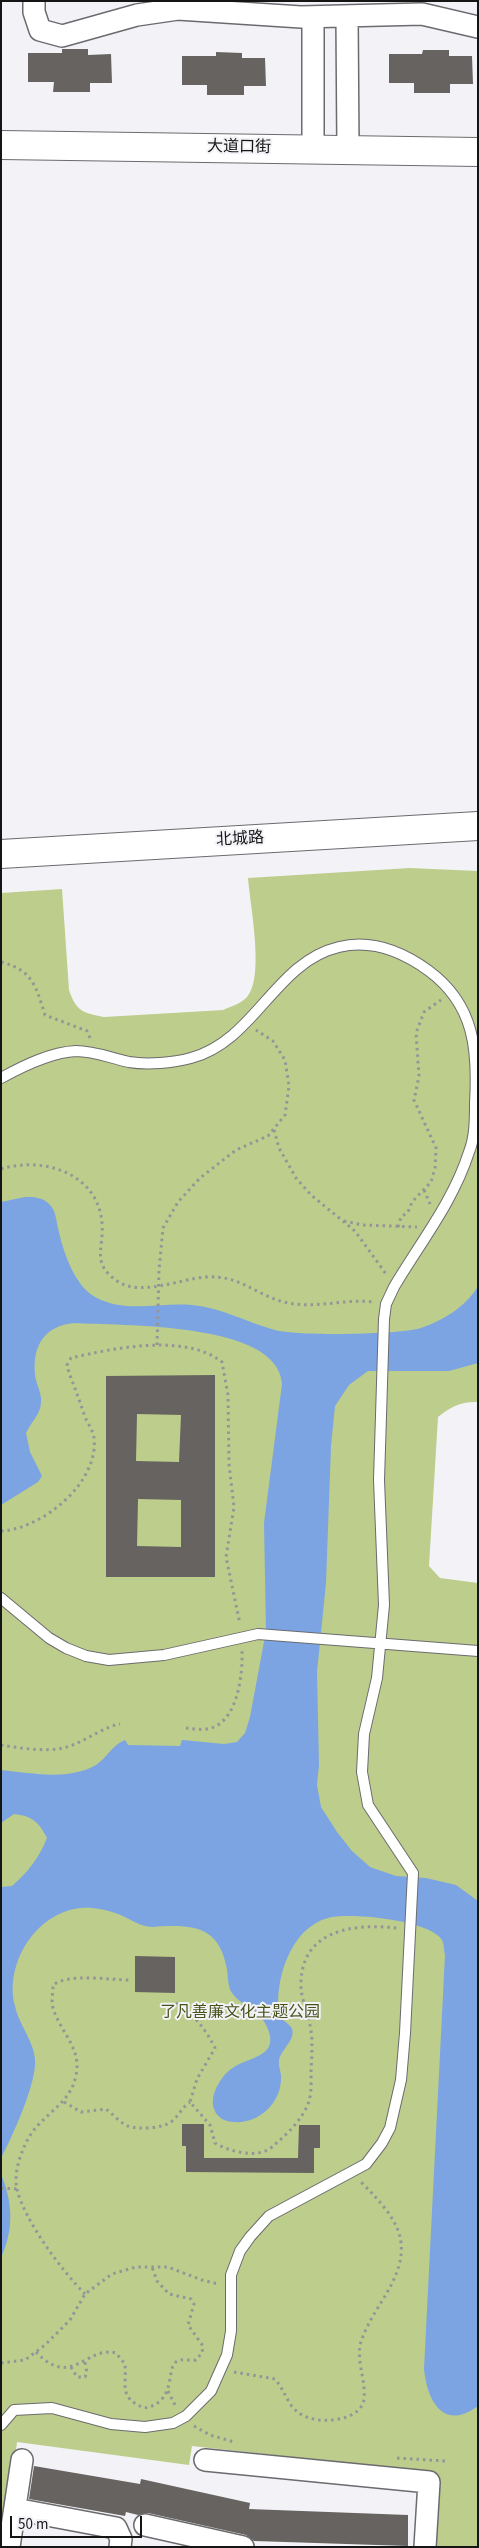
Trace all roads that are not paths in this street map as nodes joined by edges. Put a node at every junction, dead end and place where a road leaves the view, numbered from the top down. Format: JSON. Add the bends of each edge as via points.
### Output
{"nodes":[{"id":1,"x":34,"y":1,"type":"edge"},
{"id":2,"x":178,"y":5,"type":"edge"},
{"id":3,"x":330,"y":13,"type":"edge"},
{"id":4,"x":478,"y":27,"type":"edge"},
{"id":5,"x":1,"y":145,"type":"edge"},
{"id":6,"x":314,"y":150,"type":"junction"},
{"id":7,"x":348,"y":150,"type":"junction"},
{"id":8,"x":478,"y":152,"type":"edge"},
{"id":9,"x":478,"y":826,"type":"edge"},
{"id":10,"x":1,"y":854,"type":"edge"},
{"id":11,"x":1,"y":1078,"type":"edge"},
{"id":12,"x":1,"y":1598,"type":"edge"},
{"id":13,"x":381,"y":1643,"type":"junction"},
{"id":14,"x":478,"y":1651,"type":"edge"},
{"id":15,"x":1,"y":2425,"type":"edge"},
{"id":16,"x":22,"y":2460,"type":"dead end"},
{"id":17,"x":205,"y":2460,"type":"dead end"},
{"id":18,"x":15,"y":2509,"type":"junction"},
{"id":19,"x":144,"y":2525,"type":"dead end"},
{"id":20,"x":9,"y":2547,"type":"edge"},
{"id":21,"x":120,"y":2547,"type":"edge"},
{"id":22,"x":243,"y":2547,"type":"edge"},
{"id":23,"x":425,"y":2547,"type":"edge"}],
"edges":[{"from":1,"to":2,"type":"street","via":[[40,30],[62,36]]},
{"from":2,"to":3,"type":"street"},
{"from":3,"to":4,"type":"street","via":[[422,14]]},
{"from":3,"to":6,"type":"street"},
{"from":3,"to":7,"type":"street"},
{"from":5,"to":6,"type":"street","name":"大道口街"},
{"from":6,"to":7,"type":"street","name":"大道口街"},
{"from":7,"to":8,"type":"street","name":"大道口街"},
{"from":9,"to":10,"type":"street","name":"北城路"},
{"from":11,"to":13,"type":"lane","via":[[23,1066],[62,1053],[96,1052],[130,1062],[150,1063],[192,1058],[248,1024],[301,965],[338,947],[360,945],[400,953],[436,976],[452,993],[472,1032],[476,1053],[474,1124],[470,1151],[454,1189],[386,1304],[379,1480],[385,1584]]},
{"from":12,"to":13,"type":"lane","via":[[66,1648],[109,1660],[164,1655],[258,1634]]},
{"from":13,"to":14,"type":"lane"},
{"from":13,"to":15,"type":"lane","via":[[364,1734],[364,1790],[379,1824],[413,1872],[405,2033],[390,2128],[366,2164],[269,2216],[240,2251],[231,2275],[231,2331],[227,2356],[211,2391],[186,2416],[173,2423],[145,2427],[111,2424],[52,2408],[14,2410]]},
{"from":16,"to":18,"type":"street"},
{"from":17,"to":23,"type":"street","via":[[429,2482]]},
{"from":18,"to":20,"type":"street"},
{"from":18,"to":21,"type":"street","via":[[116,2528],[121,2539]]},
{"from":19,"to":22,"type":"street"}]}
